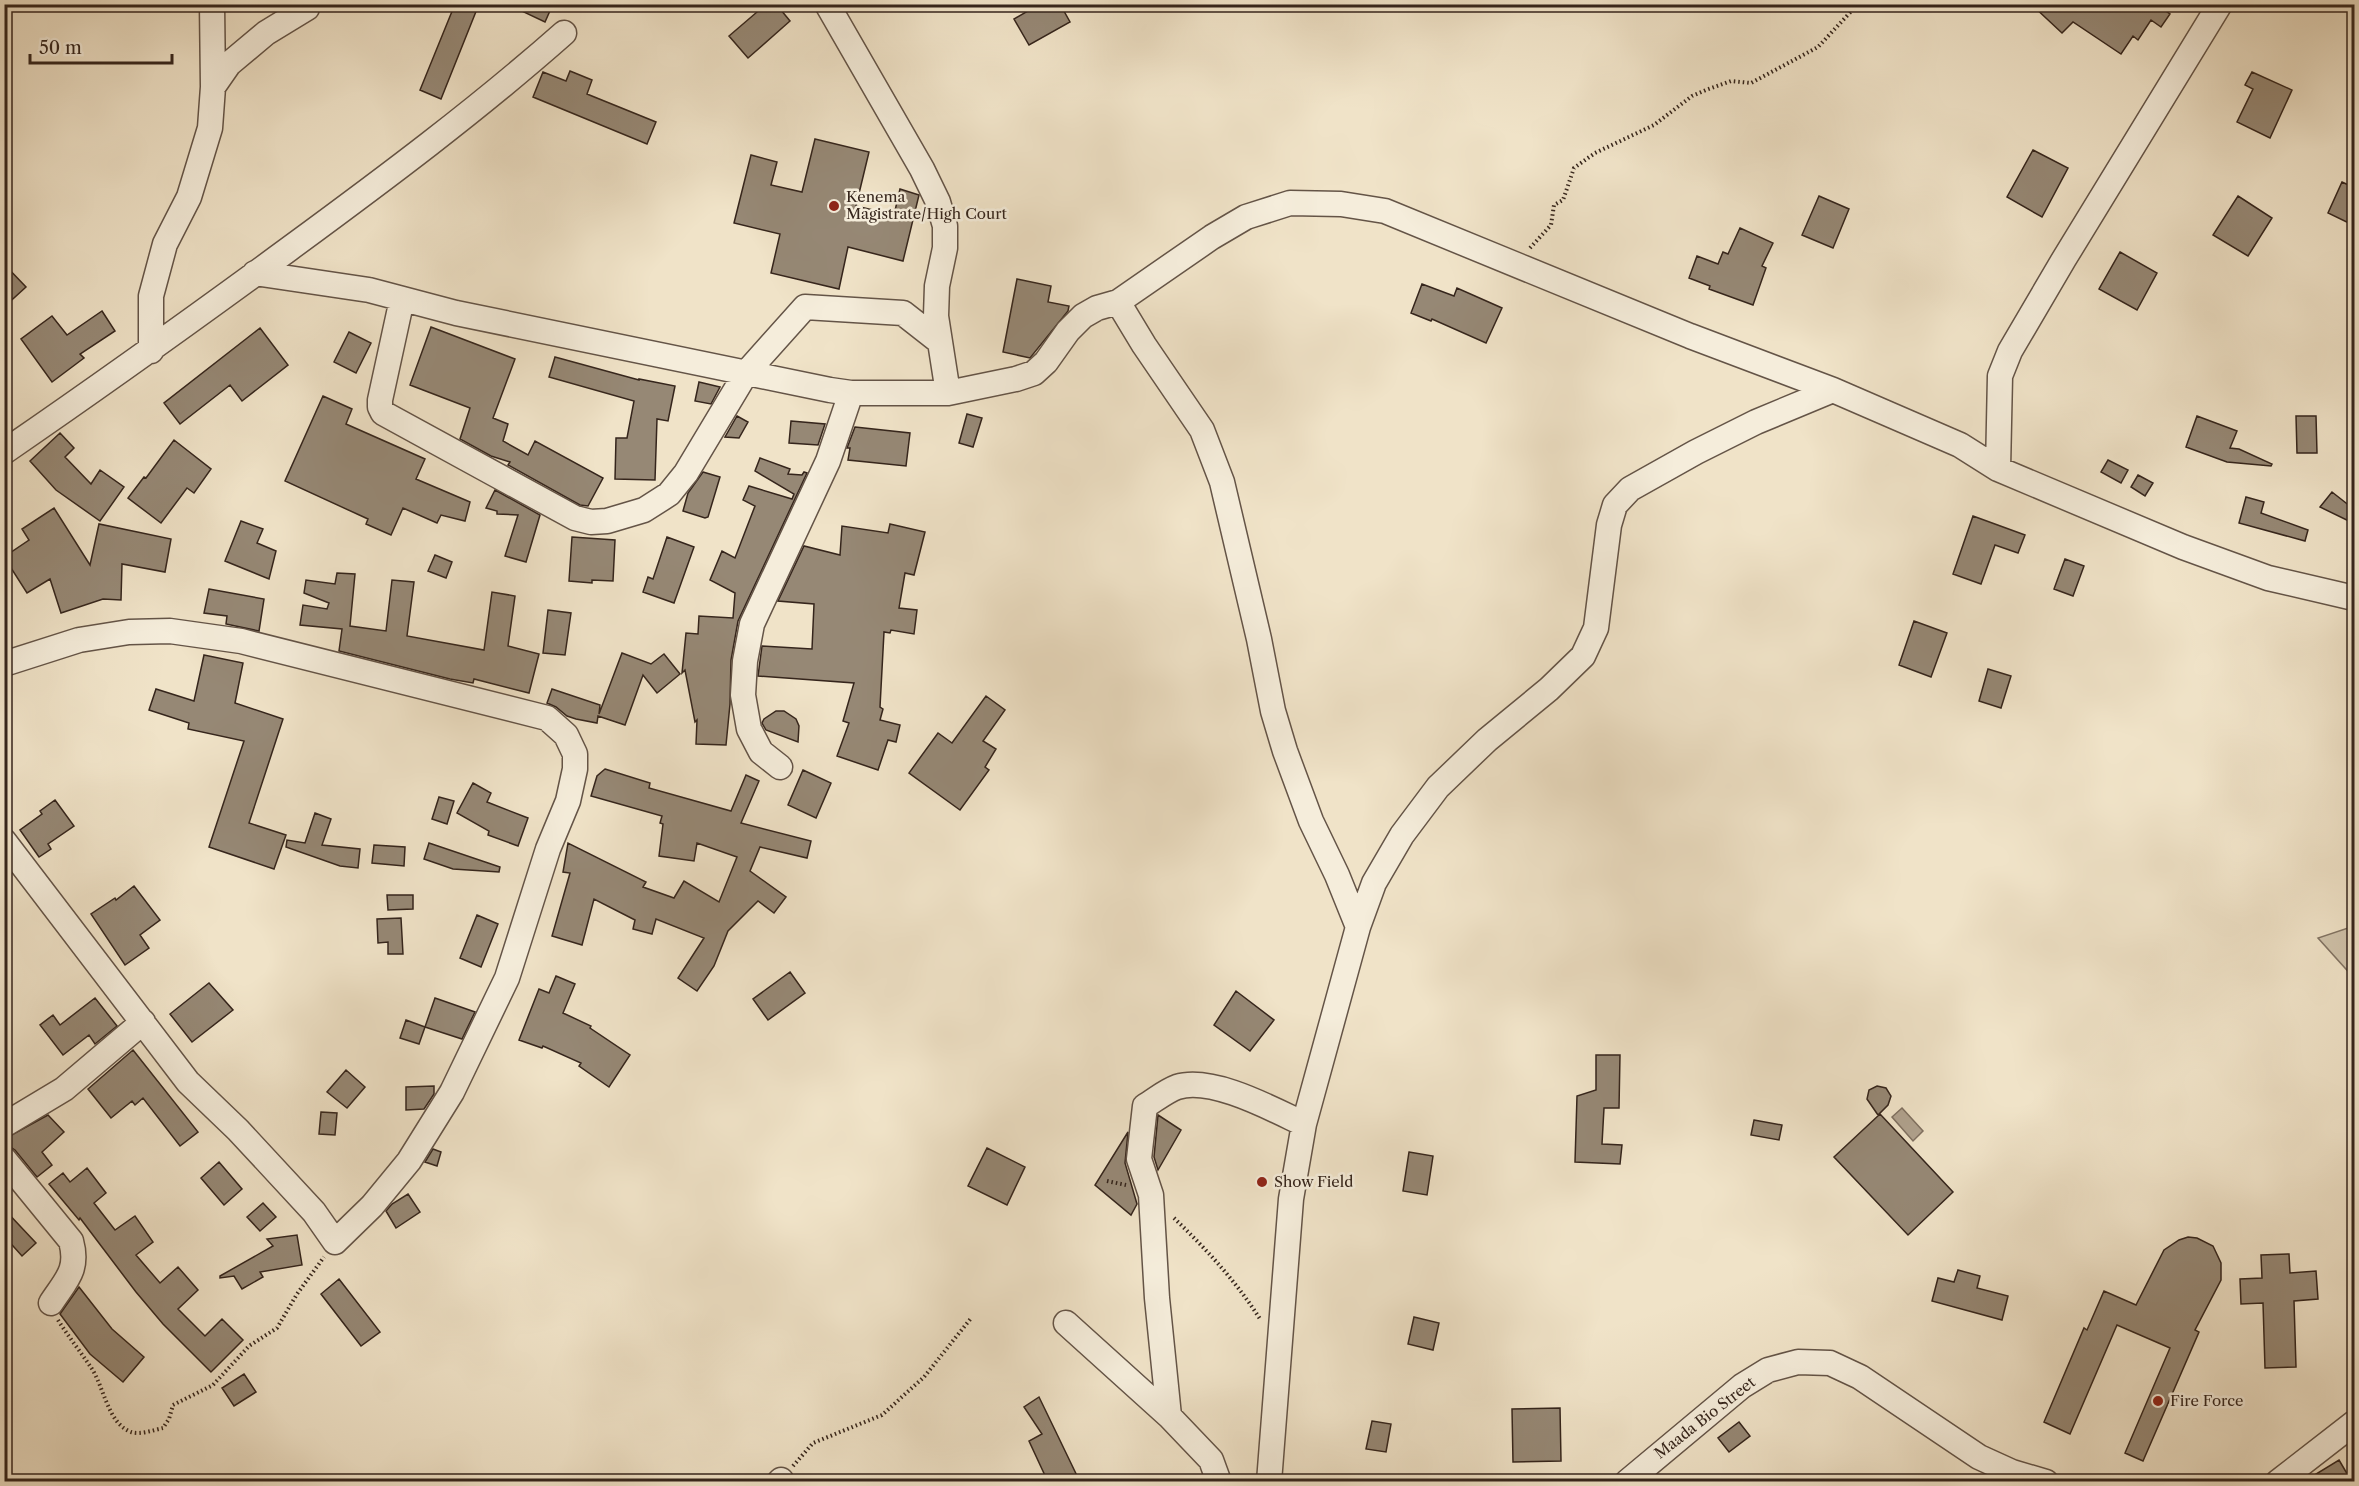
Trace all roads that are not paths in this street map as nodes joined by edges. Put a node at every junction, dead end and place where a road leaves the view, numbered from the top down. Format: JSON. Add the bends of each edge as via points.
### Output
{"nodes":[{"id":1,"x":212,"y":4,"type":"edge"},
{"id":2,"x":309,"y":4,"type":"edge"},
{"id":3,"x":827,"y":4,"type":"edge"},
{"id":4,"x":2220,"y":4,"type":"edge"},
{"id":5,"x":564,"y":33,"type":"dead end"},
{"id":6,"x":213,"y":87,"type":"junction"},
{"id":7,"x":255,"y":273,"type":"junction"},
{"id":8,"x":402,"y":299,"type":"junction"},
{"id":9,"x":1118,"y":302,"type":"junction"},
{"id":10,"x":940,"y":342,"type":"junction"},
{"id":11,"x":151,"y":351,"type":"junction"},
{"id":12,"x":746,"y":373,"type":"junction"},
{"id":13,"x":1833,"y":390,"type":"junction"},
{"id":14,"x":851,"y":393,"type":"junction"},
{"id":15,"x":948,"y":393,"type":"junction"},
{"id":16,"x":4,"y":452,"type":"edge"},
{"id":17,"x":1998,"y":469,"type":"junction"},
{"id":18,"x":2355,"y":598,"type":"edge"},
{"id":19,"x":4,"y":664,"type":"edge"},
{"id":20,"x":780,"y":767,"type":"dead end"},
{"id":21,"x":4,"y":841,"type":"edge"},
{"id":22,"x":1358,"y":927,"type":"junction"},
{"id":23,"x":143,"y":1022,"type":"junction"},
{"id":24,"x":1304,"y":1124,"type":"junction"},
{"id":25,"x":4,"y":1125,"type":"edge"},
{"id":26,"x":4,"y":1159,"type":"edge"},
{"id":27,"x":51,"y":1303,"type":"road end"},
{"id":28,"x":1066,"y":1323,"type":"dead end"},
{"id":29,"x":1168,"y":1416,"type":"junction"},
{"id":30,"x":2355,"y":1423,"type":"edge"},
{"id":31,"x":1219,"y":1482,"type":"edge"},
{"id":32,"x":1269,"y":1482,"type":"edge"},
{"id":33,"x":1628,"y":1482,"type":"edge"},
{"id":34,"x":2046,"y":1482,"type":"edge"},
{"id":35,"x":2278,"y":1482,"type":"edge"}],
"edges":[{"from":1,"to":6,"type":"street"},
{"from":2,"to":6,"type":"street","via":[[230,64]]},
{"from":3,"to":10,"type":"street","via":[[938,202],[945,226],[937,286]]},
{"from":4,"to":17,"type":"street","via":[[2010,351],[2000,376]]},
{"from":5,"to":7,"type":"street","via":[[497,92]]},
{"from":6,"to":11,"type":"street","via":[[210,128],[189,197],[165,244],[151,296]]},
{"from":7,"to":8,"type":"street"},
{"from":7,"to":11,"type":"street"},
{"from":8,"to":12,"type":"street"},
{"from":8,"to":12,"type":"street","via":[[380,400],[383,413],[575,518],[591,522],[644,510],[669,495]]},
{"from":9,"to":13,"type":"street","via":[[1246,217],[1290,203],[1341,204],[1385,211]]},
{"from":9,"to":15,"type":"street","via":[[1083,316],[1034,373]]},
{"from":9,"to":22,"type":"street","via":[[1202,430],[1222,482],[1285,751]]},
{"from":10,"to":12,"type":"street","via":[[903,313],[806,307]]},
{"from":10,"to":15,"type":"street"},
{"from":11,"to":16,"type":"street"},
{"from":12,"to":14,"type":"street"},
{"from":13,"to":17,"type":"street","via":[[1960,445]]},
{"from":13,"to":22,"type":"street","via":[[1696,452],[1630,489],[1615,505],[1596,628],[1583,656],[1438,787],[1402,835],[1380,873]]},
{"from":14,"to":15,"type":"street"},
{"from":14,"to":20,"type":"street","via":[[828,461],[752,624],[743,695],[749,729],[760,752]]},
{"from":17,"to":18,"type":"street","via":[[2183,547],[2268,578]]},
{"from":19,"to":23,"type":"street","via":[[79,640],[129,632],[170,631],[241,641],[546,718],[566,735],[575,754],[568,801],[548,849],[507,978],[452,1092],[409,1161],[372,1206],[335,1242],[315,1212],[188,1082]]},
{"from":21,"to":23,"type":"street"},
{"from":22,"to":24,"type":"street"},
{"from":23,"to":25,"type":"street","via":[[64,1089]]},
{"from":24,"to":29,"type":"street","via":[[1243,1096],[1210,1086],[1178,1087],[1145,1106],[1140,1159],[1151,1195]]},
{"from":24,"to":32,"type":"street","via":[[1291,1199]]},
{"from":26,"to":27,"type":"street","via":[[71,1241],[73,1271]]},
{"from":28,"to":29,"type":"street"},
{"from":29,"to":31,"type":"street","via":[[1211,1460]]},
{"from":30,"to":35,"type":"street"},
{"from":33,"to":34,"type":"street","name":"Maada Bio Street","via":[[1742,1386],[1768,1370],[1798,1362],[1830,1364],[1860,1377],[1987,1461]]}]}
